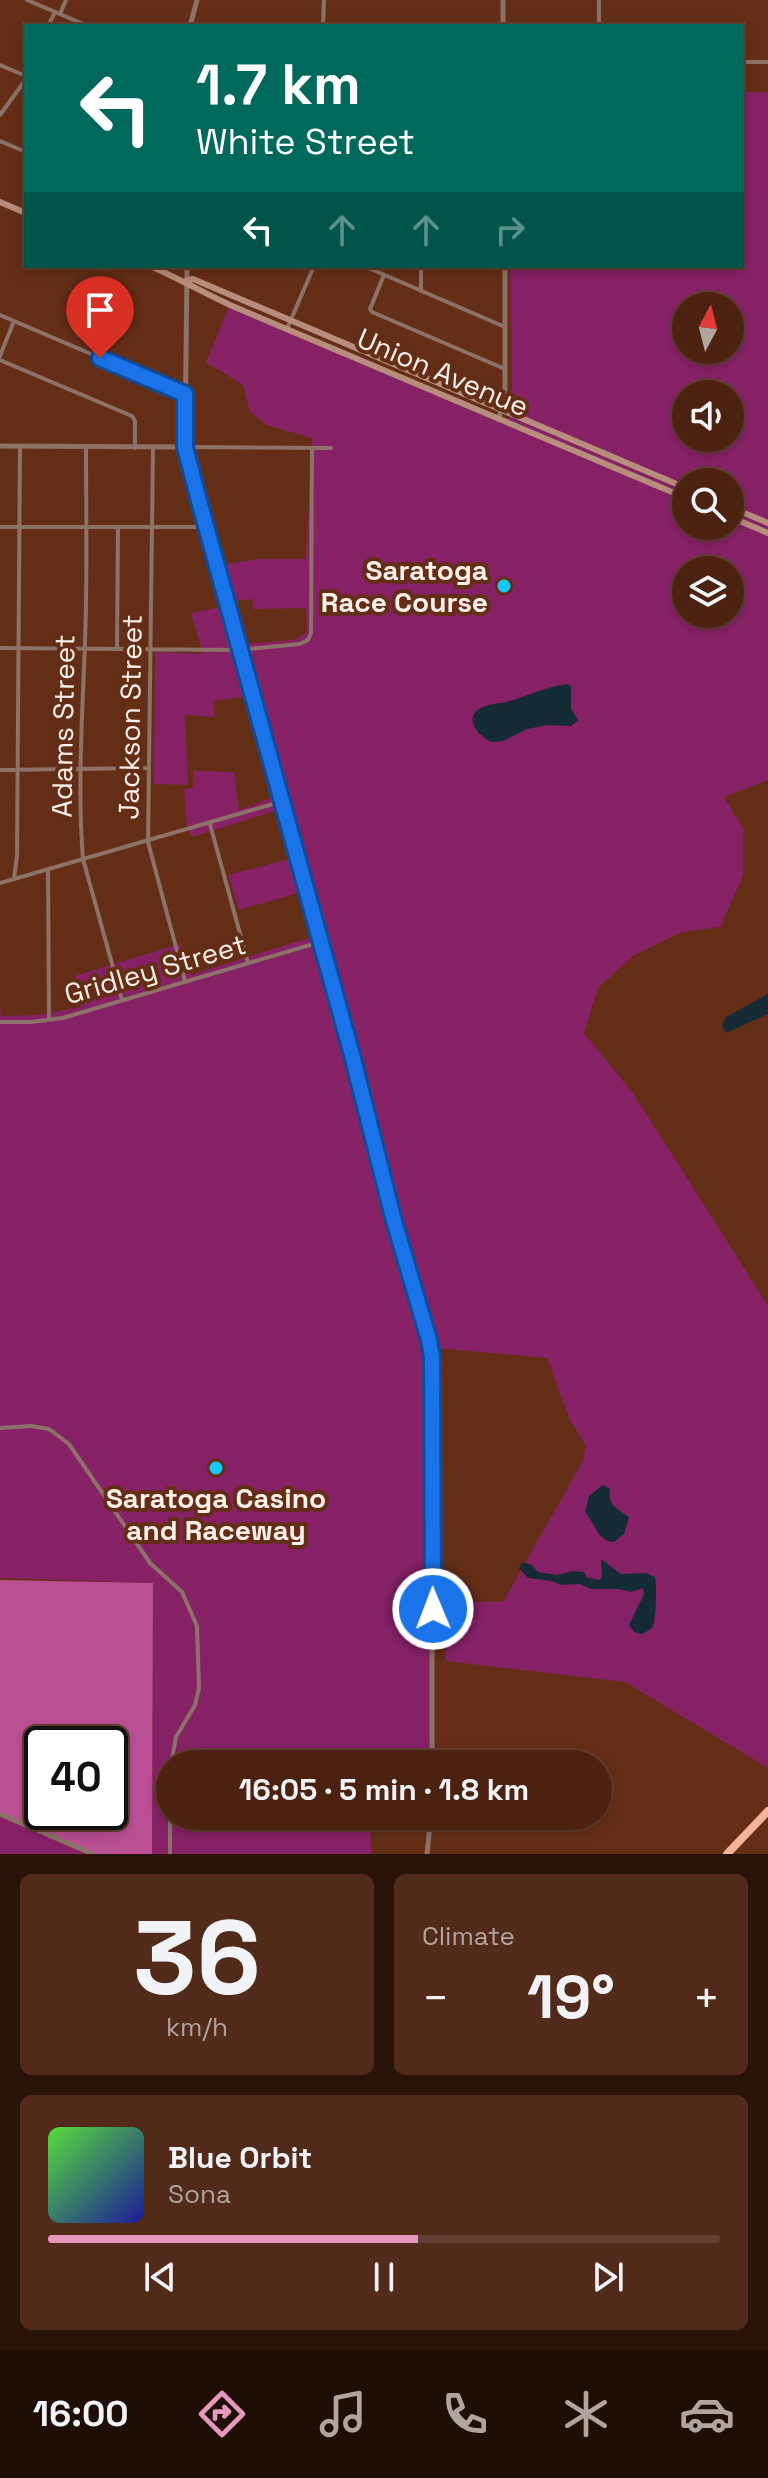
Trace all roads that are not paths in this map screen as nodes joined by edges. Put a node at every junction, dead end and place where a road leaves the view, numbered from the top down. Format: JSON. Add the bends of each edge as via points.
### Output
{"nodes":[{"id":1,"x":27,"y":0,"type":"edge"},
{"id":2,"x":66,"y":0,"type":"edge"},
{"id":3,"x":197,"y":0,"type":"edge"},
{"id":4,"x":324,"y":0,"type":"edge"},
{"id":5,"x":503,"y":0,"type":"edge"},
{"id":6,"x":599,"y":0,"type":"edge"},
{"id":7,"x":57,"y":13,"type":"junction"},
{"id":8,"x":49,"y":24,"type":"edge"},
{"id":9,"x":83,"y":24,"type":"edge"},
{"id":10,"x":191,"y":24,"type":"edge"},
{"id":11,"x":323,"y":24,"type":"edge"},
{"id":12,"x":503,"y":24,"type":"edge"},
{"id":13,"x":599,"y":24,"type":"edge"},
{"id":14,"x":744,"y":62,"type":"edge"},
{"id":15,"x":768,"y":62,"type":"edge"},
{"id":16,"x":0,"y":65,"type":"edge"},
{"id":17,"x":24,"y":77,"type":"edge"},
{"id":18,"x":24,"y":81,"type":"edge"},
{"id":19,"x":0,"y":115,"type":"edge"},
{"id":20,"x":0,"y":141,"type":"edge"},
{"id":21,"x":24,"y":151,"type":"edge"},
{"id":22,"x":0,"y":202,"type":"edge"},
{"id":23,"x":24,"y":212,"type":"edge"},
{"id":24,"x":155,"y":268,"type":"edge"},
{"id":25,"x":187,"y":268,"type":"edge"},
{"id":26,"x":313,"y":268,"type":"edge"},
{"id":27,"x":368,"y":268,"type":"edge"},
{"id":28,"x":421,"y":268,"type":"edge"},
{"id":29,"x":505,"y":268,"type":"edge"},
{"id":30,"x":384,"y":275,"type":"junction"},
{"id":31,"x":186,"y":281,"type":"junction"},
{"id":32,"x":421,"y":291,"type":"junction"},
{"id":33,"x":0,"y":315,"type":"edge"},
{"id":34,"x":290,"y":320,"type":"junction"},
{"id":35,"x":14,"y":321,"type":"junction"},
{"id":36,"x":505,"y":327,"type":"junction"},
{"id":37,"x":287,"y":329,"type":"junction"},
{"id":38,"x":0,"y":358,"type":"edge"},
{"id":39,"x":505,"y":369,"type":"junction"},
{"id":40,"x":185,"y":394,"type":"junction"},
{"id":41,"x":502,"y":411,"type":"junction"},
{"id":42,"x":499,"y":420,"type":"junction"},
{"id":43,"x":0,"y":446,"type":"edge"},
{"id":44,"x":20,"y":446,"type":"junction"},
{"id":45,"x":185,"y":447,"type":"junction"},
{"id":46,"x":86,"y":448,"type":"junction"},
{"id":47,"x":135,"y":448,"type":"junction"},
{"id":48,"x":153,"y":448,"type":"junction"},
{"id":49,"x":312,"y":448,"type":"junction"},
{"id":50,"x":331,"y":448,"type":"dead end"},
{"id":51,"x":672,"y":482,"type":"edge"},
{"id":52,"x":672,"y":492,"type":"edge"},
{"id":53,"x":744,"y":513,"type":"edge"},
{"id":54,"x":744,"y":523,"type":"edge"},
{"id":55,"x":768,"y":523,"type":"edge"},
{"id":56,"x":0,"y":527,"type":"edge"},
{"id":57,"x":86,"y":527,"type":"junction"},
{"id":58,"x":118,"y":527,"type":"junction"},
{"id":59,"x":152,"y":527,"type":"junction"},
{"id":60,"x":206,"y":527,"type":"junction"},
{"id":61,"x":19,"y":528,"type":"junction"},
{"id":62,"x":768,"y":533,"type":"edge"},
{"id":63,"x":0,"y":648,"type":"edge"},
{"id":64,"x":19,"y":648,"type":"junction"},
{"id":65,"x":84,"y":648,"type":"junction"},
{"id":66,"x":117,"y":648,"type":"junction"},
{"id":67,"x":151,"y":648,"type":"junction"},
{"id":68,"x":239,"y":650,"type":"junction"},
{"id":69,"x":149,"y":768,"type":"junction"},
{"id":70,"x":81,"y":769,"type":"junction"},
{"id":71,"x":0,"y":770,"type":"edge"},
{"id":72,"x":17,"y":770,"type":"junction"},
{"id":73,"x":280,"y":802,"type":"junction"},
{"id":74,"x":210,"y":824,"type":"junction"},
{"id":75,"x":148,"y":842,"type":"junction"},
{"id":76,"x":83,"y":859,"type":"junction"},
{"id":77,"x":48,"y":869,"type":"junction"},
{"id":78,"x":14,"y":879,"type":"junction"},
{"id":79,"x":0,"y":883,"type":"edge"},
{"id":80,"x":320,"y":942,"type":"junction"},
{"id":81,"x":248,"y":963,"type":"junction"},
{"id":82,"x":185,"y":981,"type":"junction"},
{"id":83,"x":122,"y":1000,"type":"junction"},
{"id":84,"x":49,"y":1019,"type":"junction"},
{"id":85,"x":0,"y":1022,"type":"edge"},
{"id":86,"x":0,"y":1428,"type":"edge"},
{"id":87,"x":174,"y":1750,"type":"edge"},
{"id":88,"x":432,"y":1750,"type":"edge"},
{"id":89,"x":768,"y":1811,"type":"edge"},
{"id":90,"x":0,"y":1814,"type":"edge"},
{"id":91,"x":170,"y":1830,"type":"edge"},
{"id":92,"x":430,"y":1830,"type":"edge"},
{"id":93,"x":93,"y":1854,"type":"edge"},
{"id":94,"x":170,"y":1854,"type":"edge"},
{"id":95,"x":427,"y":1854,"type":"edge"},
{"id":96,"x":727,"y":1854,"type":"edge"}],
"edges":[{"from":1,"to":7,"type":"street"},
{"from":2,"to":7,"type":"street"},
{"from":3,"to":10,"type":"street"},
{"from":4,"to":11,"type":"street"},
{"from":5,"to":12,"type":"street"},
{"from":6,"to":13,"type":"street"},
{"from":7,"to":8,"type":"street"},
{"from":7,"to":9,"type":"street"},
{"from":14,"to":15,"type":"street"},
{"from":16,"to":17,"type":"street"},
{"from":18,"to":19,"type":"street"},
{"from":20,"to":21,"type":"street"},
{"from":22,"to":23,"type":"main road"},
{"from":24,"to":31,"type":"main road","name":"Union Avenue"},
{"from":25,"to":31,"type":"street"},
{"from":26,"to":34,"type":"street"},
{"from":27,"to":30,"type":"street"},
{"from":28,"to":32,"type":"street"},
{"from":29,"to":36,"type":"street"},
{"from":30,"to":32,"type":"street"},
{"from":30,"to":39,"type":"street","via":[[372,312]]},
{"from":31,"to":34,"type":"main road","name":"Union Avenue","via":[[193,279]]},
{"from":31,"to":37,"type":"main road","name":"Union Avenue"},
{"from":31,"to":40,"type":"street"},
{"from":32,"to":36,"type":"street"},
{"from":33,"to":35,"type":"street"},
{"from":34,"to":37,"type":"street"},
{"from":34,"to":41,"type":"main road","name":"Union Avenue"},
{"from":35,"to":38,"type":"street"},
{"from":35,"to":40,"type":"street"},
{"from":36,"to":39,"type":"street"},
{"from":37,"to":42,"type":"main road","name":"Union Avenue"},
{"from":38,"to":47,"type":"street","via":[[132,416]]},
{"from":39,"to":41,"type":"street"},
{"from":40,"to":45,"type":"street"},
{"from":41,"to":42,"type":"street"},
{"from":41,"to":51,"type":"main road","name":"Union Avenue"},
{"from":42,"to":52,"type":"main road","name":"Union Avenue"},
{"from":43,"to":44,"type":"street"},
{"from":44,"to":46,"type":"street"},
{"from":44,"to":61,"type":"street"},
{"from":45,"to":48,"type":"street"},
{"from":45,"to":49,"type":"street"},
{"from":45,"to":60,"type":"street"},
{"from":46,"to":47,"type":"street"},
{"from":46,"to":57,"type":"street","name":"Adams Street"},
{"from":47,"to":48,"type":"street"},
{"from":48,"to":59,"type":"street","name":"Jackson Street"},
{"from":49,"to":50,"type":"street"},
{"from":49,"to":68,"type":"street","via":[[310,637],[300,644]]},
{"from":53,"to":55,"type":"main road"},
{"from":54,"to":62,"type":"main road"},
{"from":56,"to":61,"type":"street"},
{"from":57,"to":58,"type":"street"},
{"from":57,"to":61,"type":"street"},
{"from":57,"to":65,"type":"street","name":"Adams Street"},
{"from":58,"to":59,"type":"street"},
{"from":58,"to":66,"type":"street"},
{"from":59,"to":60,"type":"street"},
{"from":59,"to":67,"type":"street","name":"Jackson Street"},
{"from":60,"to":68,"type":"street"},
{"from":61,"to":64,"type":"street"},
{"from":63,"to":64,"type":"street"},
{"from":64,"to":65,"type":"street"},
{"from":64,"to":72,"type":"street"},
{"from":65,"to":66,"type":"street"},
{"from":65,"to":70,"type":"street","name":"Adams Street"},
{"from":66,"to":67,"type":"street"},
{"from":67,"to":68,"type":"street"},
{"from":67,"to":69,"type":"street","name":"Jackson Street"},
{"from":68,"to":73,"type":"street"},
{"from":69,"to":70,"type":"street"},
{"from":69,"to":75,"type":"street","name":"Jackson Street"},
{"from":70,"to":72,"type":"street"},
{"from":70,"to":76,"type":"street","name":"Adams Street"},
{"from":71,"to":72,"type":"street"},
{"from":72,"to":78,"type":"street"},
{"from":73,"to":74,"type":"street"},
{"from":73,"to":80,"type":"street"},
{"from":74,"to":75,"type":"street"},
{"from":74,"to":81,"type":"street"},
{"from":75,"to":76,"type":"street"},
{"from":75,"to":82,"type":"street","name":"Jackson Street"},
{"from":76,"to":77,"type":"street"},
{"from":76,"to":83,"type":"street","name":"Adams Street"},
{"from":77,"to":78,"type":"street"},
{"from":77,"to":84,"type":"street"},
{"from":78,"to":79,"type":"street"},
{"from":80,"to":81,"type":"street","name":"Gridley Street"},
{"from":80,"to":88,"type":"street","via":[[432,1357]]},
{"from":81,"to":82,"type":"street","name":"Gridley Street"},
{"from":82,"to":83,"type":"street","name":"Gridley Street"},
{"from":83,"to":84,"type":"street","name":"Gridley Street"},
{"from":84,"to":85,"type":"street","name":"Gridley Street"},
{"from":86,"to":87,"type":"street","via":[[49,1429],[69,1444],[150,1563],[187,1601],[197,1626],[199,1688]]},
{"from":89,"to":96,"type":"highway"},
{"from":90,"to":93,"type":"street"},
{"from":91,"to":94,"type":"street"},
{"from":92,"to":95,"type":"street"}]}
